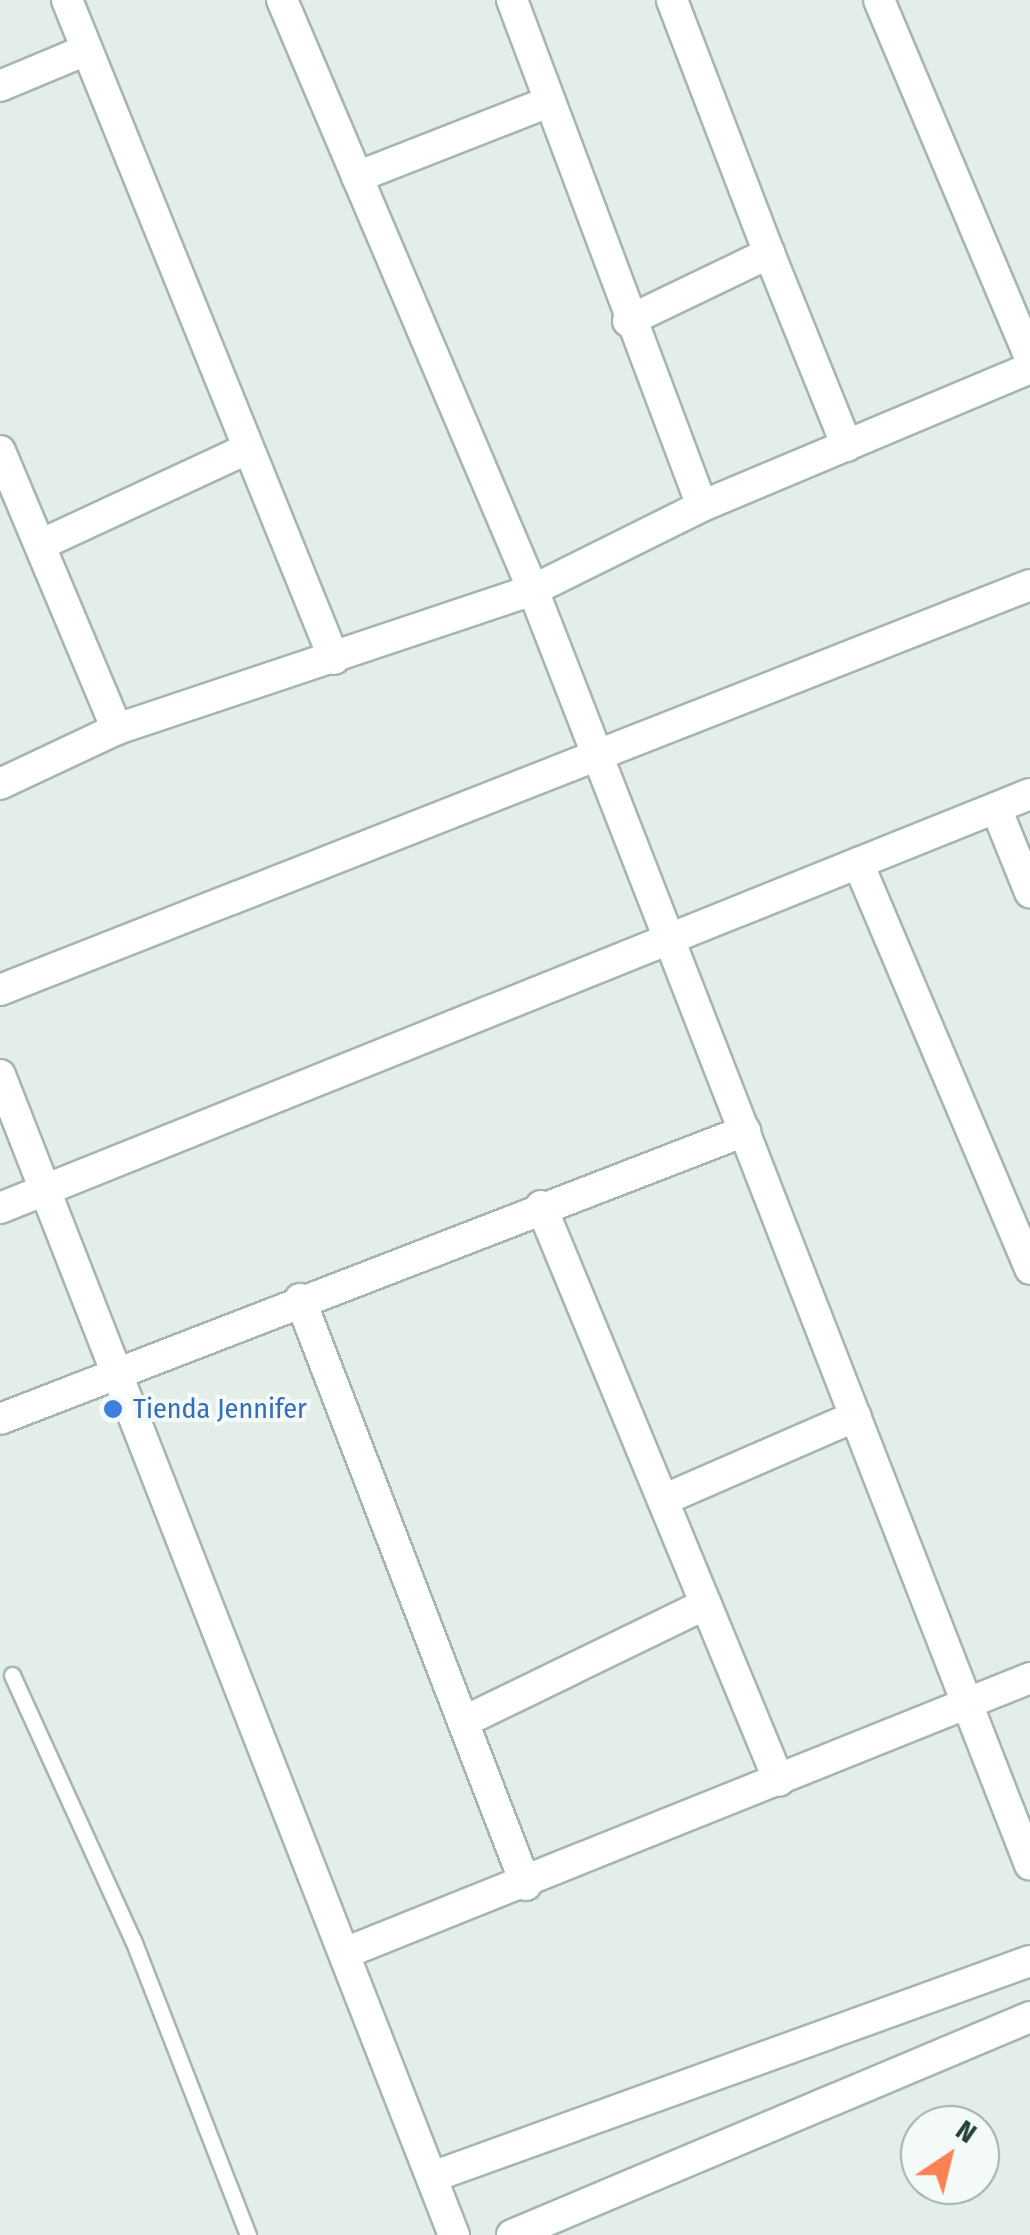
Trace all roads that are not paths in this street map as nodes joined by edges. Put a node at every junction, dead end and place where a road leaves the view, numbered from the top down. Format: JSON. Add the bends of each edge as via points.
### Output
{"nodes":[{"id":1,"x":66,"y":0,"type":"edge"},
{"id":2,"x":282,"y":0,"type":"edge"},
{"id":3,"x":512,"y":0,"type":"edge"},
{"id":4,"x":672,"y":0,"type":"edge"},
{"id":5,"x":879,"y":0,"type":"edge"},
{"id":6,"x":86,"y":50,"type":"junction"},
{"id":7,"x":0,"y":86,"type":"edge"},
{"id":8,"x":548,"y":102,"type":"junction"},
{"id":9,"x":358,"y":177,"type":"junction"},
{"id":10,"x":769,"y":253,"type":"junction"},
{"id":11,"x":628,"y":321,"type":"junction"},
{"id":12,"x":1030,"y":358,"type":"edge"},
{"id":13,"x":1030,"y":368,"type":"edge"},
{"id":14,"x":847,"y":446,"type":"junction"},
{"id":15,"x":247,"y":449,"type":"junction"},
{"id":16,"x":0,"y":451,"type":"edge"},
{"id":17,"x":702,"y":506,"type":"junction"},
{"id":18,"x":40,"y":546,"type":"junction"},
{"id":19,"x":1030,"y":585,"type":"edge"},
{"id":20,"x":532,"y":590,"type":"junction"},
{"id":21,"x":334,"y":659,"type":"junction"},
{"id":22,"x":117,"y":728,"type":"junction"},
{"id":23,"x":594,"y":753,"type":"junction"},
{"id":24,"x":0,"y":784,"type":"edge"},
{"id":25,"x":1030,"y":794,"type":"edge"},
{"id":26,"x":996,"y":808,"type":"junction"},
{"id":27,"x":858,"y":863,"type":"junction"},
{"id":28,"x":1030,"y":892,"type":"edge"},
{"id":29,"x":669,"y":938,"type":"junction"},
{"id":30,"x":0,"y":990,"type":"edge"},
{"id":31,"x":0,"y":1075,"type":"edge"},
{"id":32,"x":745,"y":1131,"type":"junction"},
{"id":33,"x":46,"y":1188,"type":"junction"},
{"id":34,"x":541,"y":1206,"type":"junction"},
{"id":35,"x":0,"y":1208,"type":"edge"},
{"id":36,"x":1030,"y":1269,"type":"edge"},
{"id":37,"x":300,"y":1299,"type":"junction"},
{"id":38,"x":120,"y":1374,"type":"junction"},
{"id":39,"x":856,"y":1416,"type":"junction"},
{"id":40,"x":0,"y":1419,"type":"edge"},
{"id":41,"x":663,"y":1500,"type":"junction"},
{"id":42,"x":706,"y":1604,"type":"junction"},
{"id":43,"x":12,"y":1675,"type":"dead end"},
{"id":44,"x":1030,"y":1678,"type":"edge"},
{"id":45,"x":969,"y":1702,"type":"junction"},
{"id":46,"x":464,"y":1722,"type":"junction"},
{"id":47,"x":779,"y":1781,"type":"junction"},
{"id":48,"x":1030,"y":1865,"type":"edge"},
{"id":49,"x":526,"y":1885,"type":"junction"},
{"id":50,"x":345,"y":1952,"type":"junction"},
{"id":51,"x":1030,"y":1961,"type":"edge"},
{"id":52,"x":1030,"y":2018,"type":"edge"},
{"id":53,"x":432,"y":2178,"type":"junction"},
{"id":54,"x":248,"y":2235,"type":"edge"},
{"id":55,"x":454,"y":2235,"type":"edge"},
{"id":56,"x":512,"y":2235,"type":"edge"}],
"edges":[{"from":1,"to":6,"type":"street"},
{"from":2,"to":9,"type":"street"},
{"from":3,"to":8,"type":"street"},
{"from":4,"to":10,"type":"street"},
{"from":5,"to":12,"type":"street"},
{"from":6,"to":7,"type":"street"},
{"from":6,"to":15,"type":"street"},
{"from":8,"to":9,"type":"street"},
{"from":8,"to":11,"type":"street"},
{"from":9,"to":20,"type":"street"},
{"from":10,"to":11,"type":"street"},
{"from":10,"to":14,"type":"street"},
{"from":11,"to":17,"type":"street"},
{"from":13,"to":14,"type":"street"},
{"from":14,"to":17,"type":"street"},
{"from":15,"to":18,"type":"street"},
{"from":15,"to":21,"type":"street"},
{"from":16,"to":18,"type":"street"},
{"from":17,"to":20,"type":"street"},
{"from":18,"to":22,"type":"street"},
{"from":19,"to":23,"type":"street"},
{"from":20,"to":21,"type":"street"},
{"from":20,"to":23,"type":"street"},
{"from":21,"to":22,"type":"street"},
{"from":22,"to":24,"type":"street"},
{"from":23,"to":29,"type":"street"},
{"from":23,"to":30,"type":"street"},
{"from":25,"to":26,"type":"street"},
{"from":26,"to":27,"type":"street"},
{"from":26,"to":28,"type":"street"},
{"from":27,"to":29,"type":"street"},
{"from":27,"to":36,"type":"street"},
{"from":29,"to":32,"type":"street"},
{"from":29,"to":33,"type":"street"},
{"from":31,"to":33,"type":"street"},
{"from":32,"to":34,"type":"street"},
{"from":32,"to":39,"type":"street"},
{"from":33,"to":35,"type":"street"},
{"from":33,"to":38,"type":"street"},
{"from":34,"to":37,"type":"street"},
{"from":34,"to":41,"type":"street"},
{"from":37,"to":38,"type":"street"},
{"from":37,"to":46,"type":"street"},
{"from":38,"to":40,"type":"street"},
{"from":38,"to":50,"type":"street"},
{"from":39,"to":41,"type":"street"},
{"from":39,"to":45,"type":"street"},
{"from":41,"to":42,"type":"street"},
{"from":42,"to":46,"type":"street"},
{"from":42,"to":47,"type":"street"},
{"from":43,"to":54,"type":"lane","via":[[133,1940]]},
{"from":44,"to":45,"type":"street"},
{"from":45,"to":47,"type":"street"},
{"from":45,"to":48,"type":"street"},
{"from":46,"to":49,"type":"street"},
{"from":47,"to":49,"type":"street"},
{"from":49,"to":50,"type":"street"},
{"from":50,"to":53,"type":"street"},
{"from":51,"to":53,"type":"street"},
{"from":52,"to":56,"type":"street"},
{"from":53,"to":55,"type":"street"}]}
